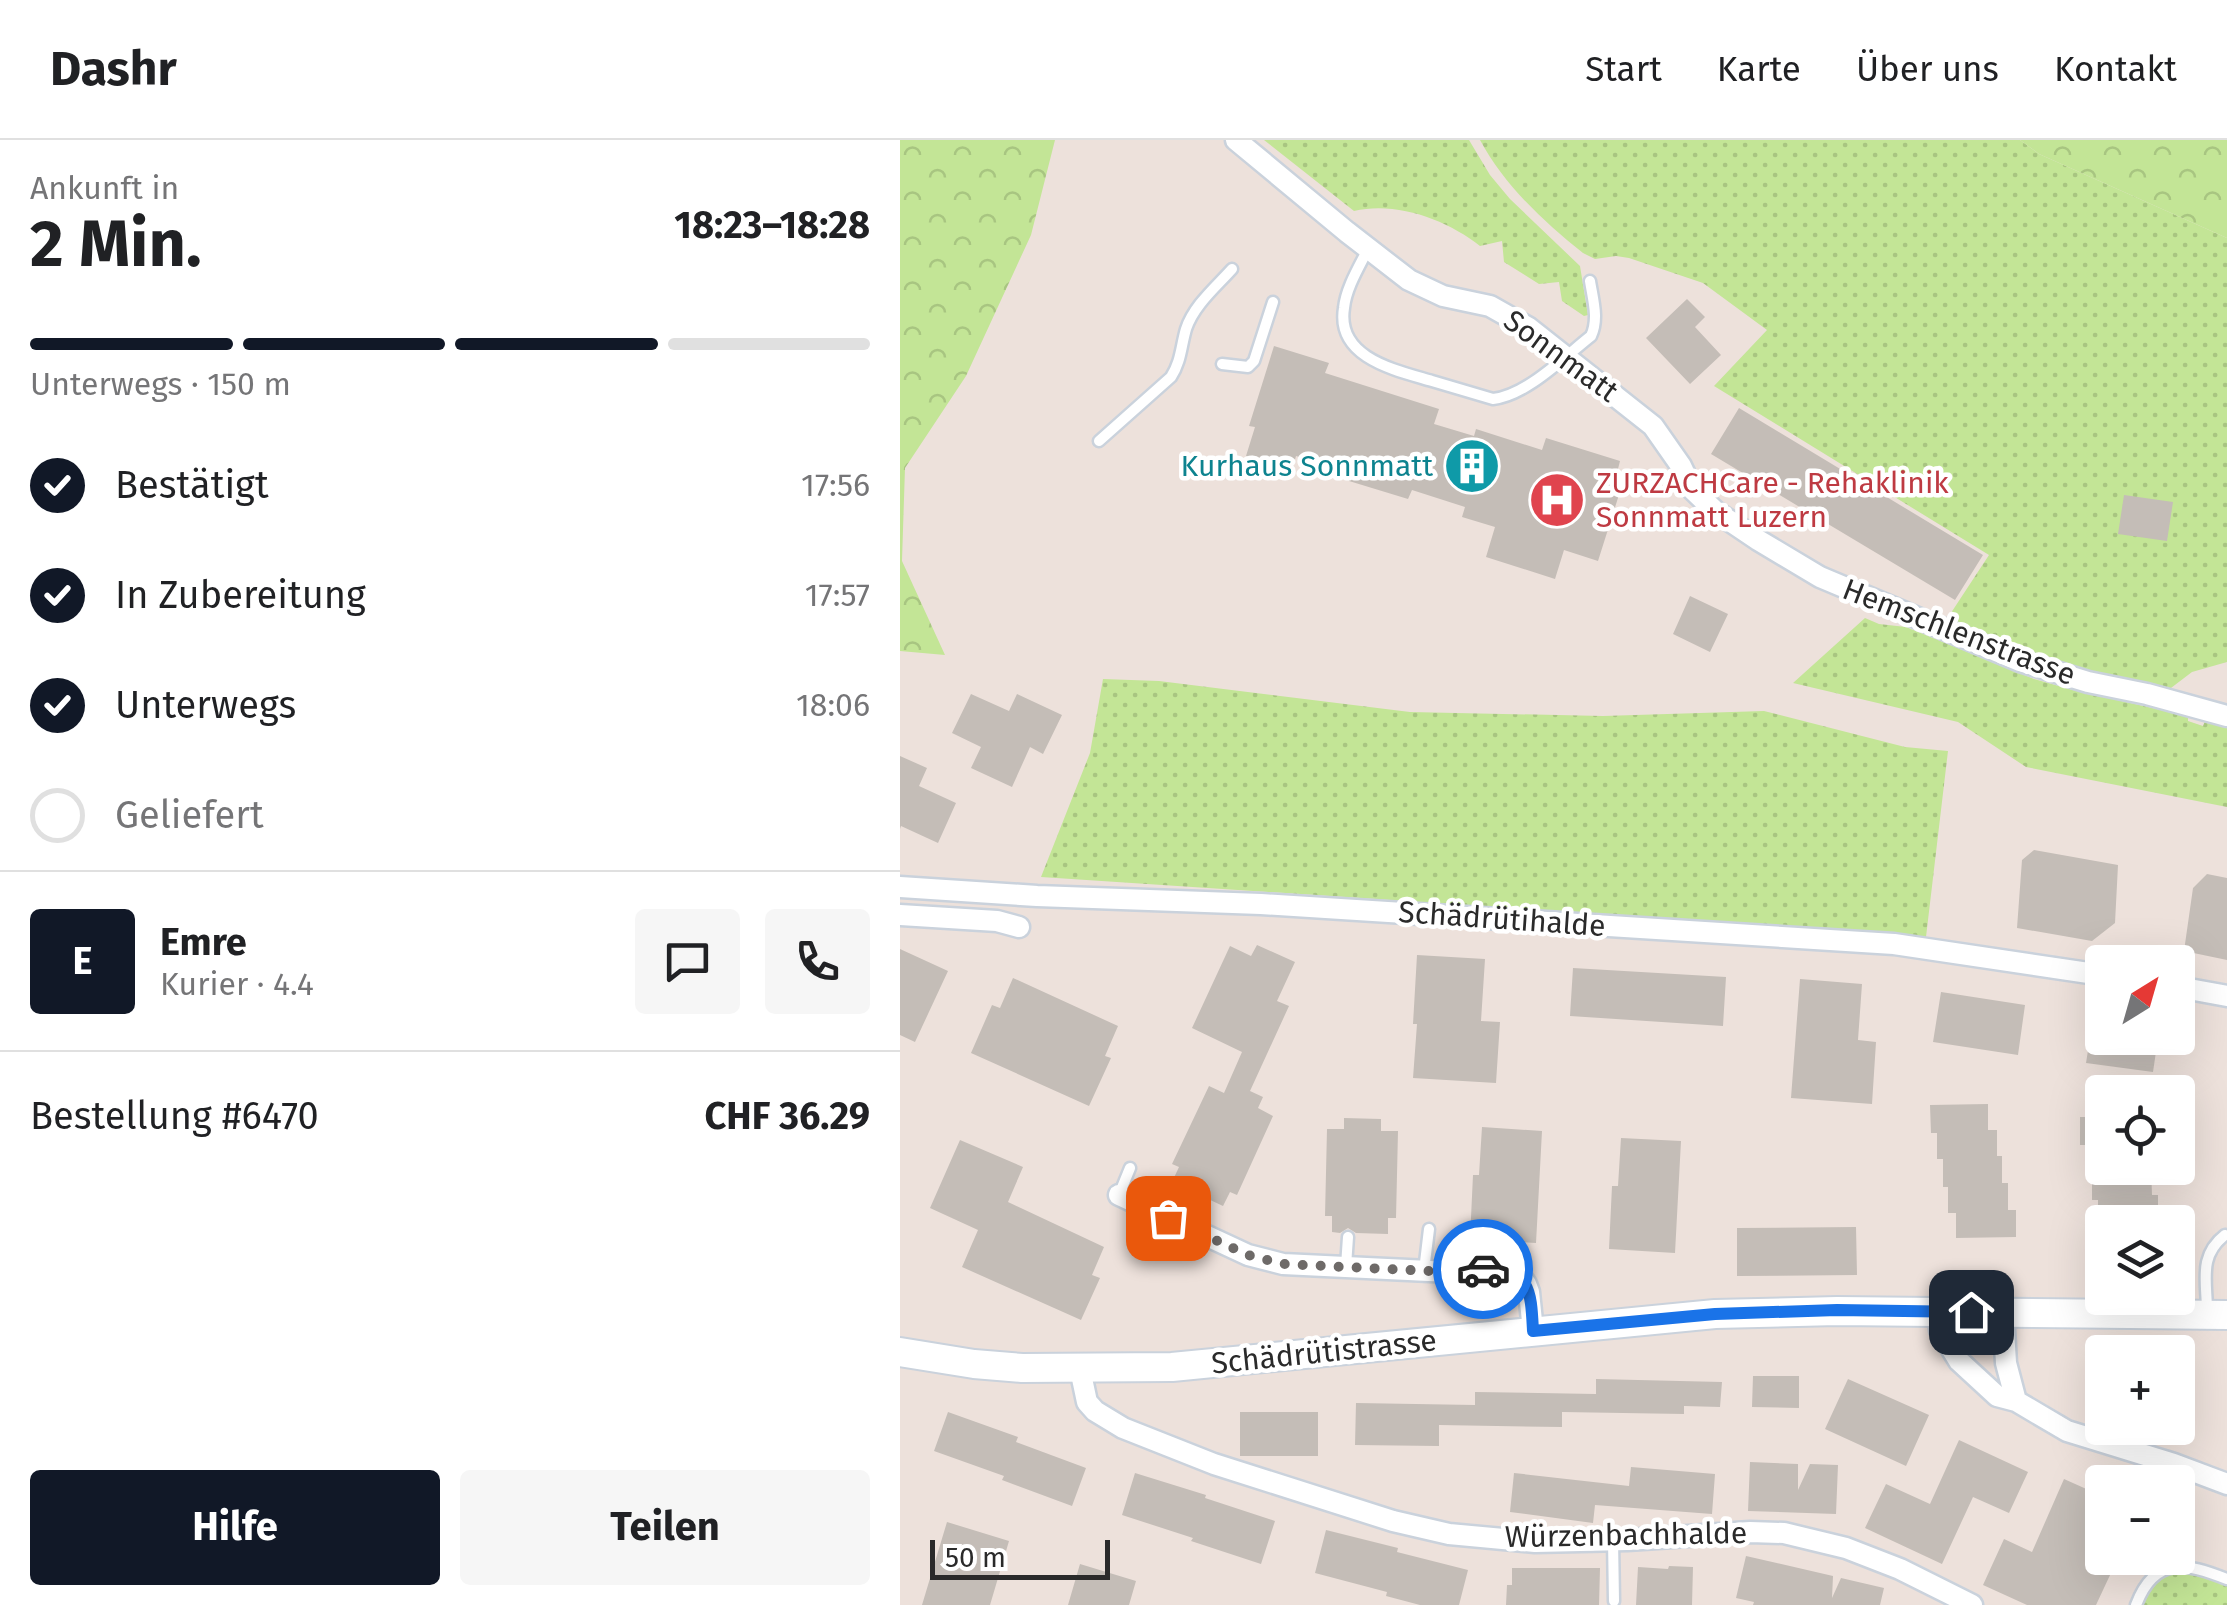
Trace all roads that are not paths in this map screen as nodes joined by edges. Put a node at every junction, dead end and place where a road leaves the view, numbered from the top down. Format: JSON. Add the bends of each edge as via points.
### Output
{"nodes":[{"id":1,"x":1236,"y":140,"type":"edge"},
{"id":2,"x":1368,"y":249,"type":"junction"},
{"id":3,"x":1232,"y":269,"type":"dead end"},
{"id":4,"x":1590,"y":281,"type":"dead end"},
{"id":5,"x":1273,"y":302,"type":"dead end"},
{"id":6,"x":1565,"y":356,"type":"junction"},
{"id":7,"x":1222,"y":364,"type":"dead end"},
{"id":8,"x":1099,"y":441,"type":"dead end"},
{"id":9,"x":1758,"y":540,"type":"joint"},
{"id":10,"x":2227,"y":716,"type":"edge"},
{"id":11,"x":900,"y":887,"type":"edge"},
{"id":12,"x":900,"y":915,"type":"edge"},
{"id":13,"x":1020,"y":928,"type":"dead end"},
{"id":14,"x":2085,"y":972,"type":"edge"},
{"id":15,"x":2195,"y":991,"type":"edge"},
{"id":16,"x":2227,"y":996,"type":"edge"},
{"id":17,"x":1130,"y":1168,"type":"dead end"},
{"id":18,"x":1119,"y":1196,"type":"joint"},
{"id":19,"x":1428,"y":1229,"type":"dead end"},
{"id":20,"x":2225,"y":1235,"type":"edge"},
{"id":21,"x":1348,"y":1237,"type":"dead end"},
{"id":22,"x":1346,"y":1266,"type":"junction"},
{"id":23,"x":1424,"y":1271,"type":"junction"},
{"id":24,"x":2085,"y":1308,"type":"edge"},
{"id":25,"x":1939,"y":1312,"type":"junction"},
{"id":26,"x":2003,"y":1312,"type":"junction"},
{"id":27,"x":2217,"y":1314,"type":"edge"},
{"id":28,"x":1533,"y":1331,"type":"junction"},
{"id":29,"x":900,"y":1352,"type":"edge"},
{"id":30,"x":1080,"y":1369,"type":"junction"},
{"id":31,"x":2016,"y":1401,"type":"junction"},
{"id":32,"x":2227,"y":1484,"type":"edge"},
{"id":33,"x":1613,"y":1540,"type":"junction"},
{"id":34,"x":2227,"y":1580,"type":"edge"},
{"id":35,"x":1614,"y":1601,"type":"dead end"},
{"id":36,"x":1972,"y":1605,"type":"edge"},
{"id":37,"x":2136,"y":1605,"type":"edge"}],
"edges":[{"from":1,"to":2,"type":"street","name":"Sonnmatt"},
{"from":2,"to":6,"type":"street","name":"Sonnmatt","via":[[1422,287],[1516,319]]},
{"from":2,"to":6,"type":"lane","via":[[1344,308],[1344,327],[1350,342],[1383,366],[1493,399],[1523,390]]},
{"from":3,"to":8,"type":"lane","via":[[1194,312],[1171,377]]},
{"from":4,"to":6,"type":"lane","via":[[1596,327]]},
{"from":5,"to":7,"type":"lane","via":[[1254,360],[1248,367]]},
{"from":6,"to":9,"type":"street","name":"Sonnmatt","via":[[1653,426],[1692,489]]},
{"from":9,"to":10,"type":"street","name":"Hemschlenstrasse","via":[[1820,576],[2020,662]]},
{"from":11,"to":14,"type":"street","name":"Schädrütihalde","via":[[1894,944]]},
{"from":12,"to":13,"type":"street"},
{"from":15,"to":16,"type":"street"},
{"from":17,"to":18,"type":"lane"},
{"from":18,"to":22,"type":"street","via":[[1248,1255],[1283,1264]]},
{"from":19,"to":23,"type":"lane"},
{"from":20,"to":27,"type":"lane","via":[[2208,1254]]},
{"from":21,"to":22,"type":"lane"},
{"from":22,"to":23,"type":"street"},
{"from":23,"to":28,"type":"street","via":[[1498,1268],[1516,1274],[1530,1292]]},
{"from":24,"to":26,"type":"main road","name":"Schädrütistrasse"},
{"from":25,"to":26,"type":"main road","name":"Schädrütistrasse"},
{"from":25,"to":28,"type":"main road","name":"Schädrütistrasse","via":[[1715,1314]]},
{"from":25,"to":31,"type":"street","via":[[1940,1330],[1959,1361],[1997,1396]]},
{"from":26,"to":31,"type":"street"},
{"from":28,"to":30,"type":"main road","name":"Schädrütistrasse","via":[[1224,1363]]},
{"from":29,"to":30,"type":"main road","name":"Schädrütistrasse"},
{"from":30,"to":33,"type":"street","name":"Würzenbachhalde","via":[[1087,1402],[1108,1421],[1256,1478],[1449,1534]]},
{"from":31,"to":32,"type":"street","via":[[2067,1431]]},
{"from":33,"to":35,"type":"lane"},
{"from":33,"to":36,"type":"street","name":"Würzenbachhalde","via":[[1784,1533],[1846,1548]]},
{"from":34,"to":37,"type":"lane","via":[[2178,1565],[2146,1584]]}]}
